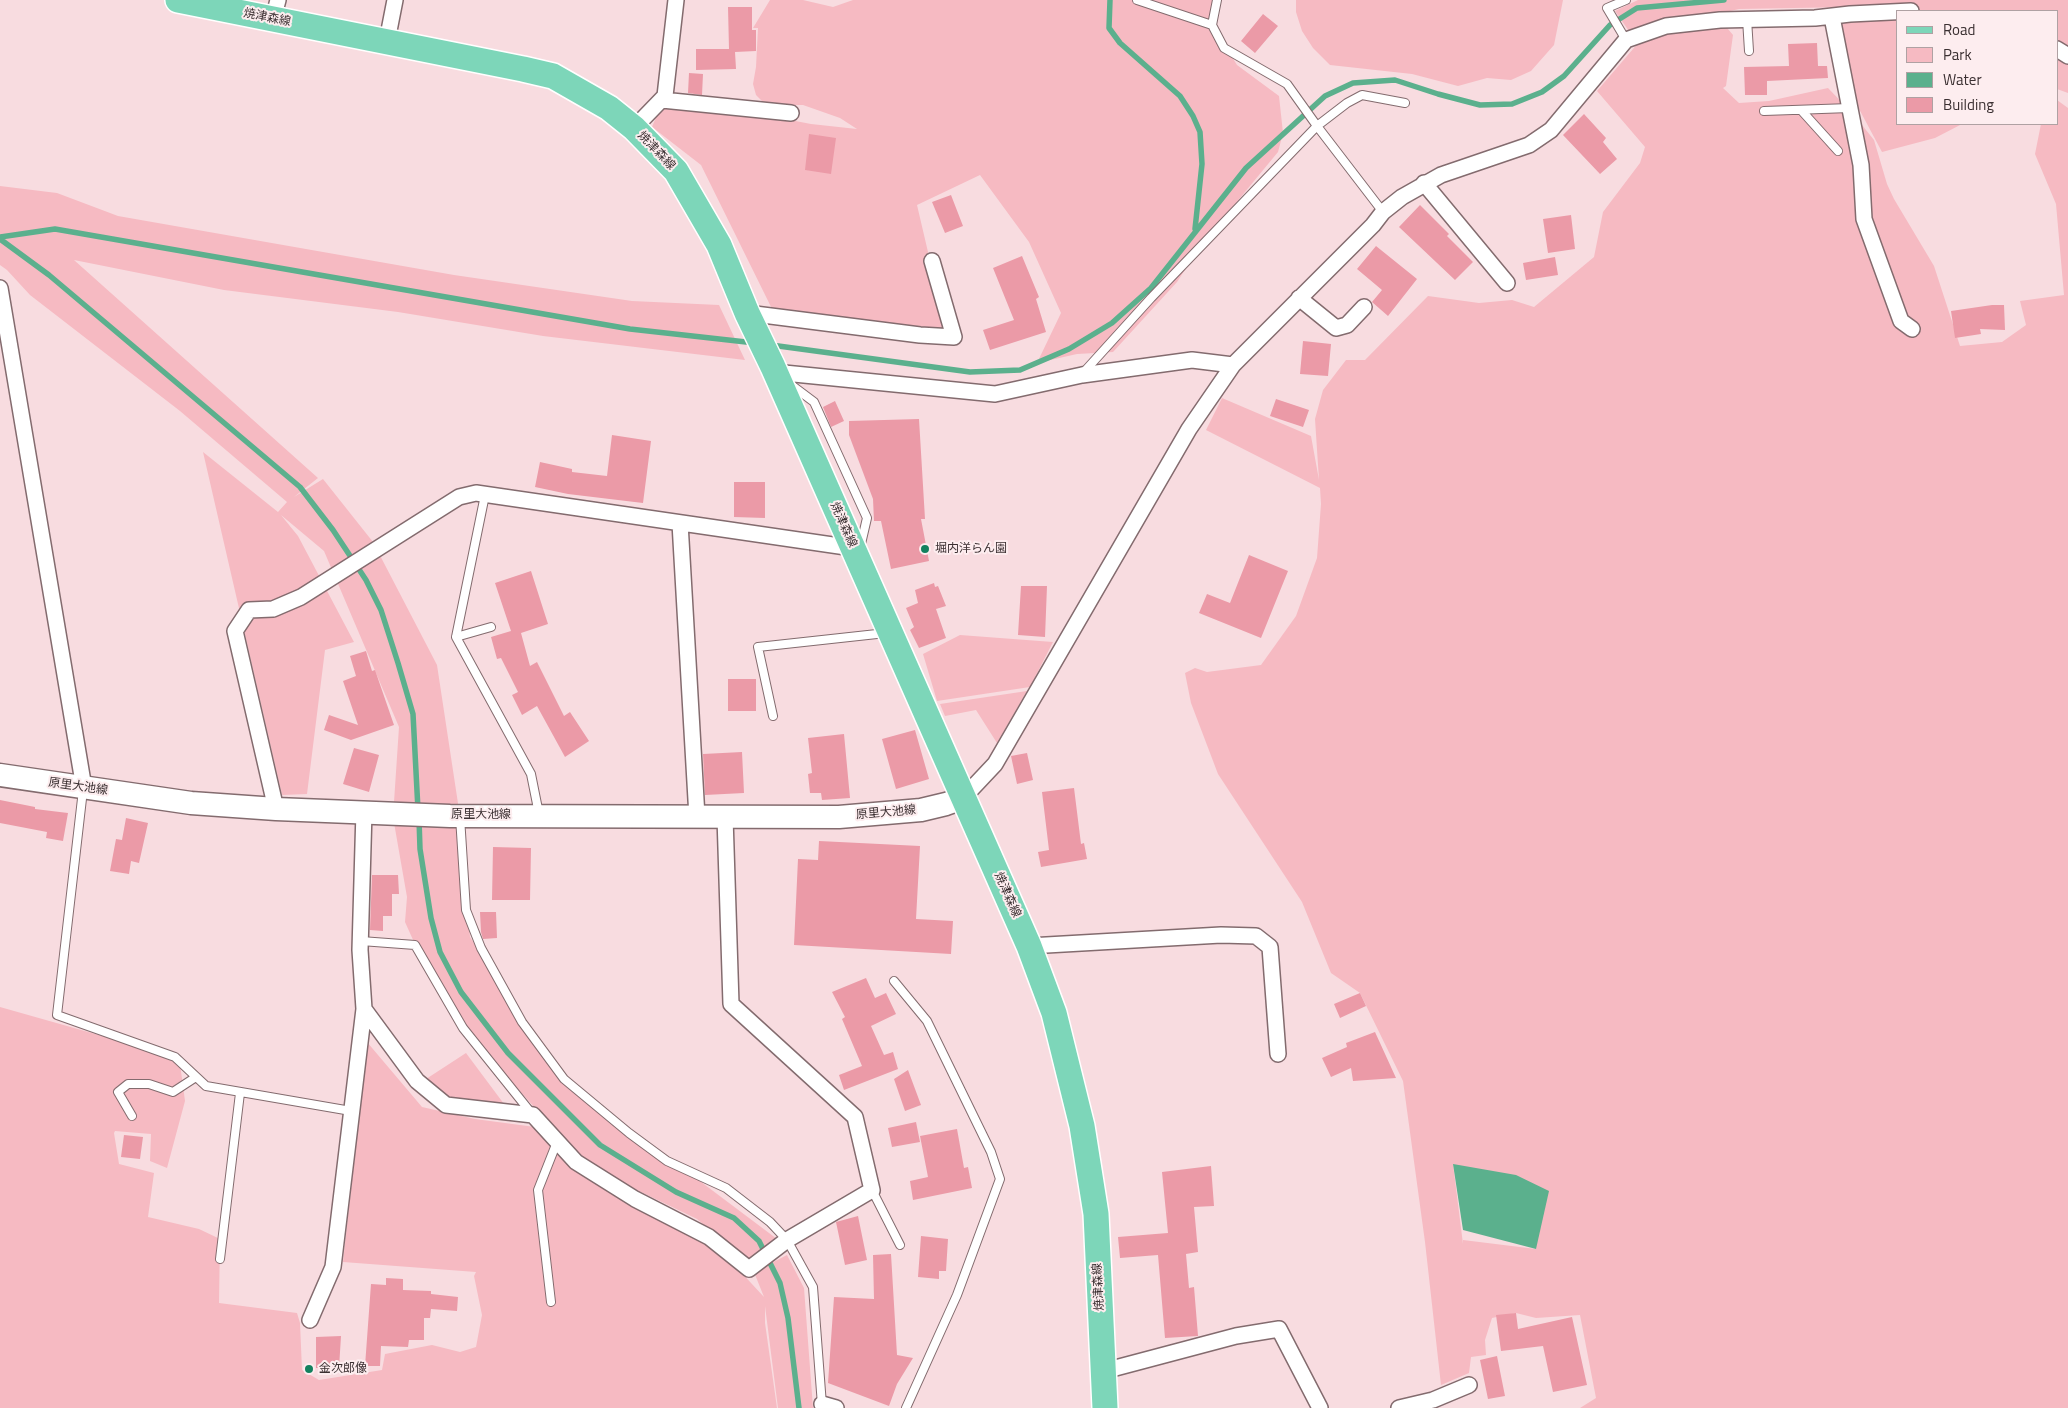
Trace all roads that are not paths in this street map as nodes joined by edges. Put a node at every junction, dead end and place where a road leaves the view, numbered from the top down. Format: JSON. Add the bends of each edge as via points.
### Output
{"nodes":[{"id":1,"x":178,"y":0,"type":"edge"},
{"id":2,"x":395,"y":0,"type":"edge"},
{"id":3,"x":676,"y":0,"type":"edge"},
{"id":4,"x":1137,"y":0,"type":"edge"},
{"id":5,"x":1217,"y":0,"type":"edge"},
{"id":6,"x":1626,"y":0,"type":"edge"},
{"id":7,"x":275,"y":9,"type":"edge"},
{"id":8,"x":1896,"y":12,"type":"edge"},
{"id":9,"x":1832,"y":17,"type":"junction"},
{"id":10,"x":1747,"y":19,"type":"junction"},
{"id":11,"x":1212,"y":25,"type":"junction"},
{"id":12,"x":1622,"y":34,"type":"junction"},
{"id":13,"x":387,"y":41,"type":"junction"},
{"id":14,"x":1749,"y":51,"type":"dead end"},
{"id":15,"x":662,"y":100,"type":"junction"},
{"id":16,"x":1405,"y":102,"type":"dead end"},
{"id":17,"x":1850,"y":108,"type":"junction"},
{"id":18,"x":1801,"y":110,"type":"junction"},
{"id":19,"x":1764,"y":111,"type":"dead end"},
{"id":20,"x":791,"y":113,"type":"dead end"},
{"id":21,"x":1315,"y":123,"type":"junction"},
{"id":22,"x":634,"y":128,"type":"junction"},
{"id":23,"x":1838,"y":151,"type":"dead end"},
{"id":24,"x":1424,"y":183,"type":"junction"},
{"id":25,"x":1383,"y":212,"type":"junction"},
{"id":26,"x":932,"y":260,"type":"dead end"},
{"id":27,"x":1507,"y":283,"type":"dead end"},
{"id":28,"x":0,"y":288,"type":"edge"},
{"id":29,"x":1299,"y":298,"type":"junction"},
{"id":30,"x":1364,"y":307,"type":"dead end"},
{"id":31,"x":747,"y":313,"type":"junction"},
{"id":32,"x":1912,"y":329,"type":"dead end"},
{"id":33,"x":1233,"y":365,"type":"junction"},
{"id":34,"x":774,"y":370,"type":"junction"},
{"id":35,"x":1082,"y":375,"type":"junction"},
{"id":36,"x":485,"y":494,"type":"junction"},
{"id":37,"x":680,"y":523,"type":"junction"},
{"id":38,"x":855,"y":554,"type":"junction"},
{"id":39,"x":491,"y":626,"type":"dead end"},
{"id":40,"x":890,"y":633,"type":"junction"},
{"id":41,"x":456,"y":637,"type":"junction"},
{"id":42,"x":773,"y":716,"type":"dead end"},
{"id":43,"x":0,"y":775,"type":"edge"},
{"id":44,"x":84,"y":788,"type":"junction"},
{"id":45,"x":963,"y":798,"type":"junction"},
{"id":46,"x":276,"y":809,"type":"junction"},
{"id":47,"x":364,"y":811,"type":"junction"},
{"id":48,"x":539,"y":815,"type":"junction"},
{"id":49,"x":455,"y":816,"type":"junction"},
{"id":50,"x":697,"y":817,"type":"junction"},
{"id":51,"x":725,"y":817,"type":"junction"},
{"id":52,"x":361,"y":941,"type":"junction"},
{"id":53,"x":1029,"y":946,"type":"junction"},
{"id":54,"x":894,"y":982,"type":"dead end"},
{"id":55,"x":364,"y":1009,"type":"junction"},
{"id":56,"x":1278,"y":1054,"type":"dead end"},
{"id":57,"x":196,"y":1077,"type":"junction"},
{"id":58,"x":240,"y":1093,"type":"junction"},
{"id":59,"x":352,"y":1111,"type":"junction"},
{"id":60,"x":532,"y":1115,"type":"junction"},
{"id":61,"x":132,"y":1116,"type":"dead end"},
{"id":62,"x":557,"y":1142,"type":"junction"},
{"id":63,"x":872,"y":1190,"type":"junction"},
{"id":64,"x":787,"y":1240,"type":"junction"},
{"id":65,"x":900,"y":1245,"type":"dead end"},
{"id":66,"x":220,"y":1259,"type":"dead end"},
{"id":67,"x":551,"y":1302,"type":"dead end"},
{"id":68,"x":310,"y":1320,"type":"dead end"},
{"id":69,"x":1104,"y":1371,"type":"junction"},
{"id":70,"x":1469,"y":1385,"type":"dead end"},
{"id":71,"x":827,"y":1407,"type":"edge"},
{"id":72,"x":906,"y":1408,"type":"edge"},
{"id":73,"x":1105,"y":1408,"type":"edge"},
{"id":74,"x":1320,"y":1408,"type":"edge"},
{"id":75,"x":1399,"y":1408,"type":"edge"}],
"edges":[{"from":1,"to":7,"type":"main road","name":"焼津森線"},
{"from":2,"to":13,"type":"street"},
{"from":3,"to":15,"type":"street","via":[[666,96]]},
{"from":4,"to":11,"type":"lane"},
{"from":5,"to":11,"type":"lane"},
{"from":6,"to":12,"type":"lane","via":[[1606,8]]},
{"from":7,"to":13,"type":"main road","name":"焼津森線"},
{"from":8,"to":9,"type":"street"},
{"from":9,"to":10,"type":"street"},
{"from":9,"to":17,"type":"street"},
{"from":10,"to":12,"type":"street","via":[[1666,26]]},
{"from":10,"to":14,"type":"lane"},
{"from":11,"to":21,"type":"lane","via":[[1224,48],[1287,84]]},
{"from":12,"to":24,"type":"street","via":[[1551,130],[1529,145]]},
{"from":13,"to":22,"type":"main road","name":"焼津森線","via":[[553,76],[609,108]]},
{"from":15,"to":20,"type":"street"},
{"from":15,"to":22,"type":"street"},
{"from":16,"to":21,"type":"lane","via":[[1362,95]]},
{"from":17,"to":18,"type":"lane"},
{"from":17,"to":32,"type":"street","via":[[1861,165],[1864,219],[1901,321]]},
{"from":18,"to":19,"type":"lane"},
{"from":18,"to":23,"type":"lane"},
{"from":21,"to":25,"type":"lane"},
{"from":21,"to":35,"type":"lane"},
{"from":22,"to":31,"type":"main road","name":"焼津森線","via":[[676,171],[719,245]]},
{"from":24,"to":25,"type":"street"},
{"from":24,"to":27,"type":"street"},
{"from":25,"to":29,"type":"street"},
{"from":26,"to":31,"type":"street","via":[[954,337]]},
{"from":28,"to":44,"type":"street"},
{"from":29,"to":30,"type":"street","via":[[1336,328],[1347,326]]},
{"from":29,"to":33,"type":"street"},
{"from":31,"to":34,"type":"main road","name":"焼津森線"},
{"from":33,"to":35,"type":"street","via":[[1192,360]]},
{"from":33,"to":45,"type":"street","via":[[1189,429],[995,764]]},
{"from":34,"to":35,"type":"street","via":[[995,394]]},
{"from":34,"to":38,"type":"main road","name":"焼津森線","via":[[841,492]]},
{"from":36,"to":37,"type":"street"},
{"from":36,"to":41,"type":"lane"},
{"from":36,"to":46,"type":"street","via":[[459,497],[302,596],[273,609],[249,610],[235,631]]},
{"from":37,"to":38,"type":"street"},
{"from":37,"to":50,"type":"street"},
{"from":38,"to":40,"type":"main road","name":"焼津森線"},
{"from":39,"to":41,"type":"lane"},
{"from":40,"to":42,"type":"lane","via":[[758,647]]},
{"from":40,"to":45,"type":"main road","name":"焼津森線"},
{"from":41,"to":48,"type":"lane","via":[[531,774]]},
{"from":43,"to":44,"type":"main road","name":"原里大池線"},
{"from":44,"to":46,"type":"main road","name":"原里大池線","via":[[192,803]]},
{"from":44,"to":57,"type":"lane","via":[[57,1015],[175,1057]]},
{"from":45,"to":51,"type":"main road","name":"原里大池線","via":[[912,811],[839,817]]},
{"from":45,"to":53,"type":"main road","name":"焼津森線"},
{"from":46,"to":47,"type":"main road","name":"原里大池線"},
{"from":47,"to":49,"type":"main road","name":"原里大池線"},
{"from":47,"to":52,"type":"street"},
{"from":48,"to":49,"type":"main road","name":"原里大池線"},
{"from":48,"to":50,"type":"main road","name":"原里大池線"},
{"from":49,"to":64,"type":"lane","via":[[466,910],[481,948],[522,1022],[564,1079],[667,1161],[726,1188],[770,1222]]},
{"from":50,"to":51,"type":"main road","name":"原里大池線"},
{"from":51,"to":63,"type":"street","via":[[730,1004],[855,1116]]},
{"from":52,"to":55,"type":"street"},
{"from":52,"to":60,"type":"lane","via":[[415,945],[463,1028]]},
{"from":53,"to":56,"type":"street","via":[[1221,935],[1256,936],[1270,947]]},
{"from":53,"to":69,"type":"main road","name":"焼津森線","via":[[1054,1013],[1082,1126],[1096,1214]]},
{"from":54,"to":72,"type":"lane","via":[[927,1021],[991,1152],[1000,1179],[957,1295]]},
{"from":55,"to":59,"type":"street"},
{"from":55,"to":60,"type":"street","via":[[417,1082],[446,1106]]},
{"from":57,"to":58,"type":"lane","via":[[206,1086]]},
{"from":57,"to":61,"type":"lane","via":[[173,1092],[149,1084],[128,1084],[118,1092]]},
{"from":58,"to":59,"type":"lane"},
{"from":58,"to":66,"type":"lane"},
{"from":59,"to":68,"type":"street","via":[[332,1267]]},
{"from":60,"to":62,"type":"street"},
{"from":62,"to":64,"type":"street","via":[[576,1162],[635,1199],[709,1236],[749,1269]]},
{"from":62,"to":67,"type":"lane","via":[[538,1190]]},
{"from":63,"to":64,"type":"street"},
{"from":63,"to":65,"type":"lane"},
{"from":64,"to":71,"type":"lane","via":[[814,1287]]},
{"from":69,"to":73,"type":"main road","name":"焼津森線"},
{"from":69,"to":74,"type":"street","via":[[1236,1336],[1279,1329]]},
{"from":70,"to":75,"type":"street","via":[[1433,1400]]}]}
